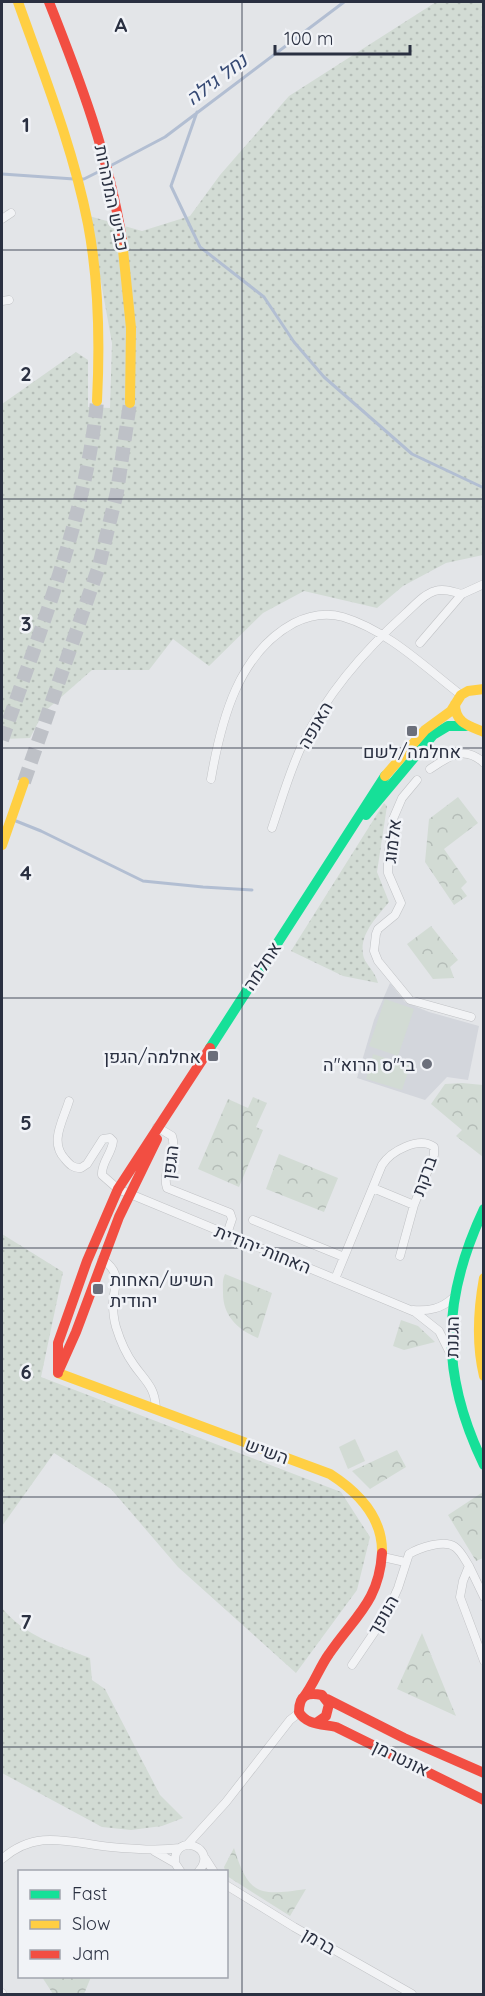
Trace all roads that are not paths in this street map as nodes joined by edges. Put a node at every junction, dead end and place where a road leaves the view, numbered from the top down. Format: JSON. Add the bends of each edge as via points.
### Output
{"nodes":[{"id":1,"x":18,"y":2,"type":"edge"},
{"id":2,"x":49,"y":2,"type":"edge"},
{"id":3,"x":11,"y":213,"type":"dead end"},
{"id":4,"x":2,"y":219,"type":"edge"},
{"id":5,"x":97,"y":401,"type":"tunnel mouth"},
{"id":6,"x":130,"y":403,"type":"tunnel mouth"},
{"id":7,"x":483,"y":584,"type":"edge"},
{"id":8,"x":462,"y":594,"type":"junction"},
{"id":9,"x":381,"y":635,"type":"junction"},
{"id":10,"x":420,"y":643,"type":"dead end"},
{"id":11,"x":480,"y":692,"type":"edge"},
{"id":12,"x":458,"y":700,"type":"junction"},
{"id":13,"x":483,"y":723,"type":"edge"},
{"id":14,"x":468,"y":726,"type":"junction"},
{"id":15,"x":483,"y":732,"type":"edge"},
{"id":16,"x":483,"y":763,"type":"edge"},
{"id":17,"x":430,"y":769,"type":"dead end"},
{"id":18,"x":211,"y":779,"type":"dead end"},
{"id":19,"x":417,"y":780,"type":"dead end"},
{"id":20,"x":24,"y":782,"type":"tunnel mouth"},
{"id":21,"x":382,"y":786,"type":"junction"},
{"id":22,"x":402,"y":798,"type":"junction"},
{"id":23,"x":272,"y":828,"type":"dead end"},
{"id":24,"x":2,"y":845,"type":"edge"},
{"id":25,"x":471,"y":1017,"type":"dead end"},
{"id":26,"x":69,"y":1101,"type":"dead end"},
{"id":27,"x":159,"y":1129,"type":"junction"},
{"id":28,"x":373,"y":1188,"type":"junction"},
{"id":29,"x":118,"y":1189,"type":"junction"},
{"id":30,"x":130,"y":1194,"type":"junction"},
{"id":31,"x":414,"y":1205,"type":"junction"},
{"id":32,"x":483,"y":1209,"type":"edge"},
{"id":33,"x":253,"y":1220,"type":"dead end"},
{"id":34,"x":227,"y":1234,"type":"junction"},
{"id":35,"x":400,"y":1256,"type":"dead end"},
{"id":36,"x":344,"y":1257,"type":"junction"},
{"id":37,"x":102,"y":1259,"type":"junction"},
{"id":38,"x":483,"y":1278,"type":"edge"},
{"id":39,"x":335,"y":1279,"type":"junction"},
{"id":40,"x":453,"y":1298,"type":"junction"},
{"id":41,"x":408,"y":1309,"type":"junction"},
{"id":42,"x":450,"y":1355,"type":"junction"},
{"id":43,"x":58,"y":1373,"type":"junction"},
{"id":44,"x":483,"y":1376,"type":"edge"},
{"id":45,"x":156,"y":1409,"type":"junction"},
{"id":46,"x":483,"y":1465,"type":"edge"},
{"id":47,"x":383,"y":1557,"type":"junction"},
{"id":48,"x":405,"y":1562,"type":"junction"},
{"id":49,"x":469,"y":1566,"type":"junction"},
{"id":50,"x":483,"y":1597,"type":"edge"},
{"id":51,"x":483,"y":1661,"type":"edge"},
{"id":52,"x":352,"y":1665,"type":"dead end"},
{"id":53,"x":322,"y":1666,"type":"junction"},
{"id":54,"x":324,"y":1697,"type":"junction"},
{"id":55,"x":303,"y":1698,"type":"junction"},
{"id":56,"x":299,"y":1713,"type":"junction"},
{"id":57,"x":316,"y":1723,"type":"junction"},
{"id":58,"x":483,"y":1773,"type":"edge"},
{"id":59,"x":483,"y":1800,"type":"edge"},
{"id":60,"x":204,"y":1828,"type":"junction"},
{"id":61,"x":184,"y":1846,"type":"junction"},
{"id":62,"x":146,"y":1849,"type":"junction"},
{"id":63,"x":203,"y":1854,"type":"junction"},
{"id":64,"x":2,"y":1859,"type":"edge"},
{"id":65,"x":175,"y":1863,"type":"junction"},
{"id":66,"x":180,"y":1870,"type":"edge"},
{"id":67,"x":199,"y":1870,"type":"edge"},
{"id":68,"x":213,"y":1870,"type":"edge"},
{"id":69,"x":228,"y":1887,"type":"edge"},
{"id":70,"x":412,"y":1995,"type":"edge"}],
"edges":[{"from":1,"to":5,"type":"main road","name":"כביש המנהרות","via":[[80,187],[95,274]]},
{"from":2,"to":6,"type":"main road","name":"כביש המנהרות","via":[[90,108],[117,204],[131,324]]},
{"from":3,"to":4,"type":"street"},
{"from":7,"to":8,"type":"street"},
{"from":8,"to":9,"type":"street","name":"האנפה","via":[[446,590],[430,593]]},
{"from":8,"to":10,"type":"street"},
{"from":9,"to":12,"type":"street"},
{"from":9,"to":18,"type":"street","via":[[349,619],[321,614],[300,620],[276,634],[253,658],[234,694],[218,738]]},
{"from":9,"to":23,"type":"street","name":"האנפה","via":[[343,681],[305,739]]},
{"from":11,"to":12,"type":"main road"},
{"from":12,"to":14,"type":"main road","via":[[454,713]]},
{"from":12,"to":21,"type":"main road","name":"אחלמה","via":[[418,737]]},
{"from":13,"to":14,"type":"main road","name":"אחלמה"},
{"from":14,"to":15,"type":"main road"},
{"from":14,"to":21,"type":"main road","name":"אחלמה","via":[[448,726],[433,735]]},
{"from":16,"to":17,"type":"street","via":[[472,755],[452,754]]},
{"from":19,"to":22,"type":"street","name":"אלמוג"},
{"from":20,"to":24,"type":"main road"},
{"from":21,"to":22,"type":"street"},
{"from":21,"to":27,"type":"main road","name":"אחלמה"},
{"from":22,"to":25,"type":"street","name":"אלמוג","via":[[393,819],[388,859],[388,873],[401,903],[395,915],[378,929],[374,951],[410,1000]]},
{"from":26,"to":29,"type":"street","via":[[56,1140],[62,1156],[71,1166],[81,1168],[103,1139],[110,1138],[112,1147],[101,1168]]},
{"from":27,"to":29,"type":"main road","name":"אחלמה"},
{"from":27,"to":30,"type":"main road","name":"אחלמה"},
{"from":27,"to":34,"type":"street","name":"הגפן","via":[[172,1136],[174,1142],[165,1174],[167,1188],[230,1214]]},
{"from":28,"to":31,"type":"street"},
{"from":28,"to":31,"type":"street","name":"ברקת","via":[[388,1156],[421,1143],[429,1144],[435,1155]]},
{"from":28,"to":36,"type":"street","name":"ברקת"},
{"from":29,"to":30,"type":"street","name":"האחות יהודית"},
{"from":29,"to":43,"type":"main road","via":[[58,1343]]},
{"from":30,"to":34,"type":"street","name":"האחות יהודית"},
{"from":30,"to":37,"type":"main road"},
{"from":31,"to":35,"type":"street","name":"ברקת"},
{"from":32,"to":40,"type":"main road","name":"הגננת"},
{"from":33,"to":36,"type":"street"},
{"from":34,"to":39,"type":"street","name":"האחות יהודית"},
{"from":36,"to":39,"type":"street","name":"ברקת"},
{"from":37,"to":43,"type":"main road","via":[[72,1347]]},
{"from":37,"to":45,"type":"street","via":[[115,1271],[116,1327],[127,1354],[152,1388]]},
{"from":38,"to":44,"type":"main road","name":"הגננת","via":[[478,1338]]},
{"from":39,"to":41,"type":"street","name":"האחות יהודית"},
{"from":40,"to":41,"type":"street","via":[[434,1310]]},
{"from":40,"to":42,"type":"main road","name":"הגננת"},
{"from":41,"to":42,"type":"street","via":[[439,1331]]},
{"from":42,"to":46,"type":"main road","name":"הגננת","via":[[463,1419]]},
{"from":43,"to":45,"type":"main road","name":"השיש"},
{"from":45,"to":47,"type":"main road","name":"השיש","via":[[330,1474],[350,1486],[369,1507],[380,1531]]},
{"from":47,"to":48,"type":"street"},
{"from":47,"to":53,"type":"main road","via":[[373,1594]]},
{"from":48,"to":49,"type":"street","via":[[413,1551],[449,1544]]},
{"from":48,"to":52,"type":"street","name":"הנופך","via":[[386,1615]]},
{"from":49,"to":50,"type":"street"},
{"from":49,"to":51,"type":"street","via":[[460,1597]]},
{"from":53,"to":54,"type":"main road","via":[[320,1684]]},
{"from":53,"to":55,"type":"main road"},
{"from":54,"to":55,"type":"main road","via":[[312,1693]]},
{"from":54,"to":57,"type":"main road","via":[[328,1715]]},
{"from":54,"to":58,"type":"main road","name":"אונטרמן"},
{"from":55,"to":56,"type":"main road"},
{"from":56,"to":57,"type":"main road","via":[[306,1721]]},
{"from":56,"to":60,"type":"street"},
{"from":57,"to":59,"type":"main road","name":"אונטרמן","via":[[336,1727]]},
{"from":60,"to":61,"type":"street"},
{"from":60,"to":63,"type":"street"},
{"from":61,"to":62,"type":"street"},
{"from":61,"to":63,"type":"street","via":[[195,1846]]},
{"from":61,"to":65,"type":"street","via":[[176,1853]]},
{"from":62,"to":64,"type":"street","via":[[51,1839],[30,1842]]},
{"from":62,"to":65,"type":"street"},
{"from":63,"to":67,"type":"street"},
{"from":63,"to":68,"type":"street"},
{"from":65,"to":66,"type":"street"},
{"from":69,"to":70,"type":"street","name":"ברמן"}]}
